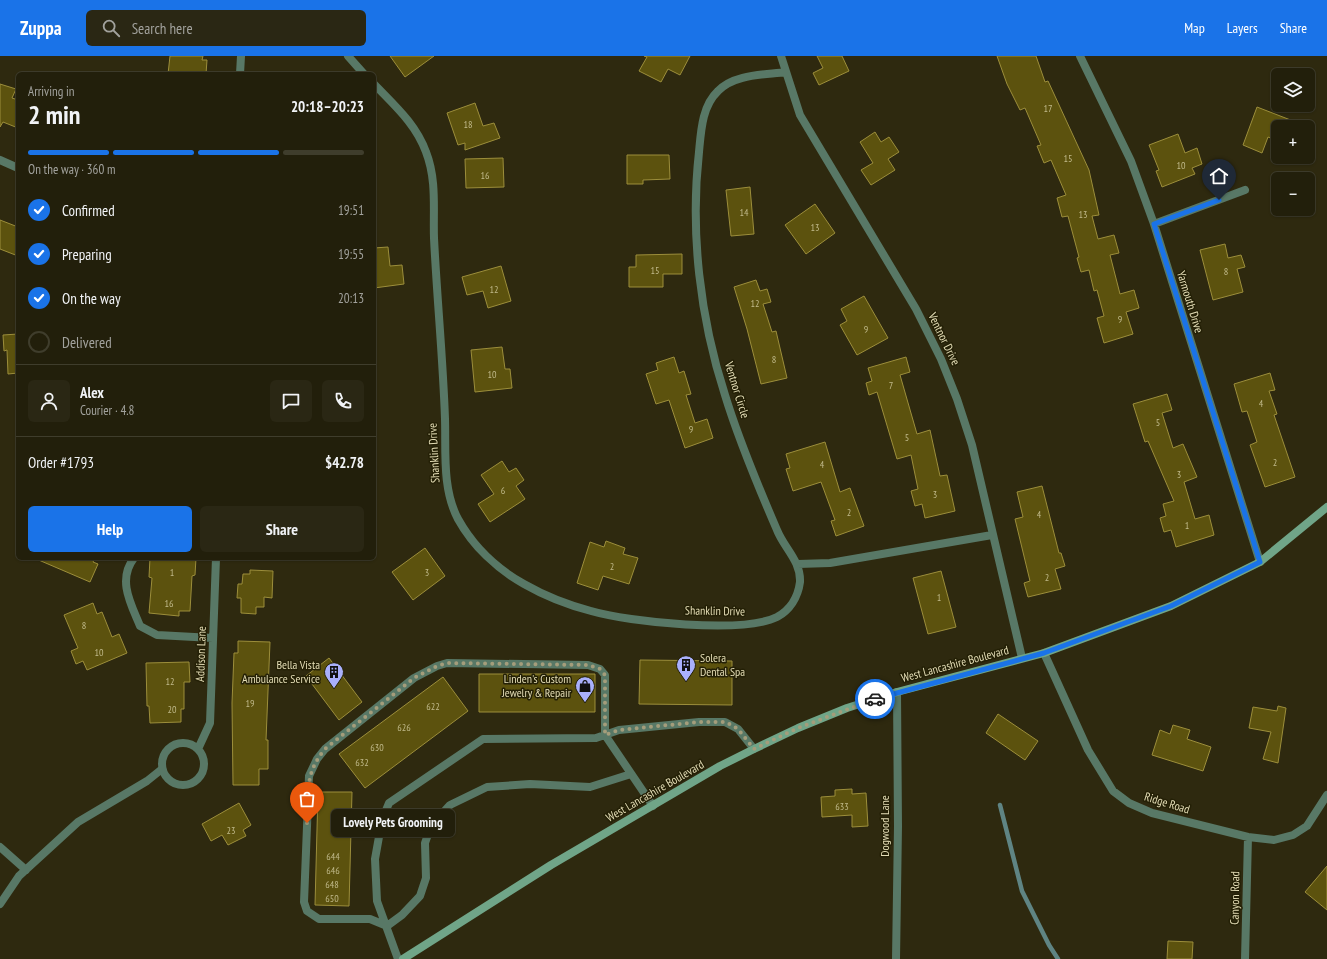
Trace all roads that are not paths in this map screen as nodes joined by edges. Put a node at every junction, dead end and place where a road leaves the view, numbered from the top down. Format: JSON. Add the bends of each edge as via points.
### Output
{"nodes":[{"id":1,"x":241,"y":56,"type":"edge"},
{"id":2,"x":348,"y":56,"type":"edge"},
{"id":3,"x":781,"y":56,"type":"edge"},
{"id":4,"x":1080,"y":56,"type":"edge"},
{"id":5,"x":240,"y":72,"type":"edge"},
{"id":6,"x":362,"y":72,"type":"edge"},
{"id":7,"x":786,"y":72,"type":"junction"},
{"id":8,"x":376,"y":86,"type":"edge"},
{"id":9,"x":0,"y":160,"type":"edge"},
{"id":10,"x":16,"y":167,"type":"edge"},
{"id":11,"x":1245,"y":190,"type":"dead end"},
{"id":12,"x":1154,"y":224,"type":"junction"},
{"id":13,"x":1327,"y":507,"type":"edge"},
{"id":14,"x":992,"y":535,"type":"junction"},
{"id":15,"x":132,"y":560,"type":"edge"},
{"id":16,"x":216,"y":560,"type":"edge"},
{"id":17,"x":1260,"y":562,"type":"junction"},
{"id":18,"x":798,"y":564,"type":"junction"},
{"id":19,"x":213,"y":638,"type":"junction"},
{"id":20,"x":1044,"y":653,"type":"junction"},
{"id":21,"x":1022,"y":658,"type":"junction"},
{"id":22,"x":897,"y":692,"type":"junction"},
{"id":23,"x":605,"y":735,"type":"junction"},
{"id":24,"x":198,"y":749,"type":"junction"},
{"id":25,"x":754,"y":749,"type":"junction"},
{"id":26,"x":162,"y":769,"type":"junction"},
{"id":27,"x":631,"y":774,"type":"junction"},
{"id":28,"x":1327,"y":795,"type":"edge"},
{"id":29,"x":653,"y":806,"type":"junction"},
{"id":30,"x":1248,"y":837,"type":"junction"},
{"id":31,"x":0,"y":847,"type":"edge"},
{"id":32,"x":26,"y":870,"type":"junction"},
{"id":33,"x":0,"y":904,"type":"edge"},
{"id":34,"x":386,"y":926,"type":"junction"},
{"id":35,"x":398,"y":959,"type":"edge"},
{"id":36,"x":403,"y":959,"type":"edge"},
{"id":37,"x":896,"y":959,"type":"edge"},
{"id":38,"x":1245,"y":959,"type":"edge"}],
"edges":[{"from":1,"to":5,"type":"street"},
{"from":2,"to":6,"type":"street"},
{"from":3,"to":7,"type":"street","name":"Ventnor Drive"},
{"from":4,"to":12,"type":"street","name":"Yarmouth Drive","via":[[1131,161]]},
{"from":7,"to":14,"type":"street","name":"Ventnor Drive","via":[[800,115],[916,309],[941,359],[958,399],[972,445]]},
{"from":7,"to":18,"type":"street","name":"Ventnor Circle","via":[[728,82],[710,101],[705,114],[697,174],[697,225],[704,309],[724,394],[780,538]]},
{"from":8,"to":18,"type":"street","name":"Shanklin Drive","via":[[412,123],[431,165],[444,381],[446,479],[457,517],[479,549],[506,573],[525,585],[592,612],[653,622],[736,626],[776,618],[789,609],[800,582]]},
{"from":9,"to":10,"type":"street"},
{"from":11,"to":12,"type":"street"},
{"from":12,"to":17,"type":"street","name":"Yarmouth Drive"},
{"from":13,"to":17,"type":"main road","name":"West Lancashire Boulevard"},
{"from":14,"to":18,"type":"street","via":[[830,563]]},
{"from":14,"to":21,"type":"street","name":"Ventnor Drive"},
{"from":15,"to":19,"type":"street","via":[[128,566],[125,588],[140,626],[157,635]]},
{"from":16,"to":19,"type":"street","name":"Addison Lane"},
{"from":17,"to":20,"type":"main road","name":"West Lancashire Boulevard","via":[[1171,606]]},
{"from":19,"to":24,"type":"street","name":"Addison Lane","via":[[210,723]]},
{"from":20,"to":21,"type":"main road","name":"West Lancashire Boulevard"},
{"from":20,"to":30,"type":"street","name":"Ridge Road","via":[[1088,750],[1112,790],[1129,803],[1152,813]]},
{"from":21,"to":22,"type":"main road","name":"West Lancashire Boulevard"},
{"from":22,"to":25,"type":"main road","name":"West Lancashire Boulevard","via":[[847,708]]},
{"from":22,"to":37,"type":"street","name":"Dogwood Lane"},
{"from":23,"to":25,"type":"street","via":[[619,730],[692,722],[726,722],[738,729]]},
{"from":23,"to":27,"type":"street"},
{"from":23,"to":34,"type":"street","via":[[588,738],[483,739],[390,803],[382,820],[375,859],[377,901]]},
{"from":23,"to":34,"type":"street","via":[[605,675],[600,669],[588,665],[447,663],[414,678],[325,749],[309,776],[304,902],[307,911],[318,919],[370,919]]},
{"from":24,"to":26,"type":"street","via":[[186,743],[172,745],[163,756]]},
{"from":24,"to":26,"type":"street","via":[[204,768],[190,784],[176,784],[165,776]]},
{"from":25,"to":29,"type":"main road","name":"West Lancashire Boulevard"},
{"from":26,"to":32,"type":"street","via":[[147,781],[78,822]]},
{"from":27,"to":29,"type":"street"},
{"from":27,"to":34,"type":"street","via":[[590,787],[530,784],[487,787],[450,804],[431,826],[425,843],[426,878],[420,896],[402,915]]},
{"from":28,"to":30,"type":"street","name":"Ridge Road","via":[[1307,826],[1294,835],[1274,840]]},
{"from":29,"to":36,"type":"main road","name":"West Lancashire Boulevard","via":[[551,865]]},
{"from":30,"to":38,"type":"street","name":"Canyon Road"},
{"from":31,"to":32,"type":"street"},
{"from":32,"to":33,"type":"street"},
{"from":34,"to":35,"type":"street"}]}
